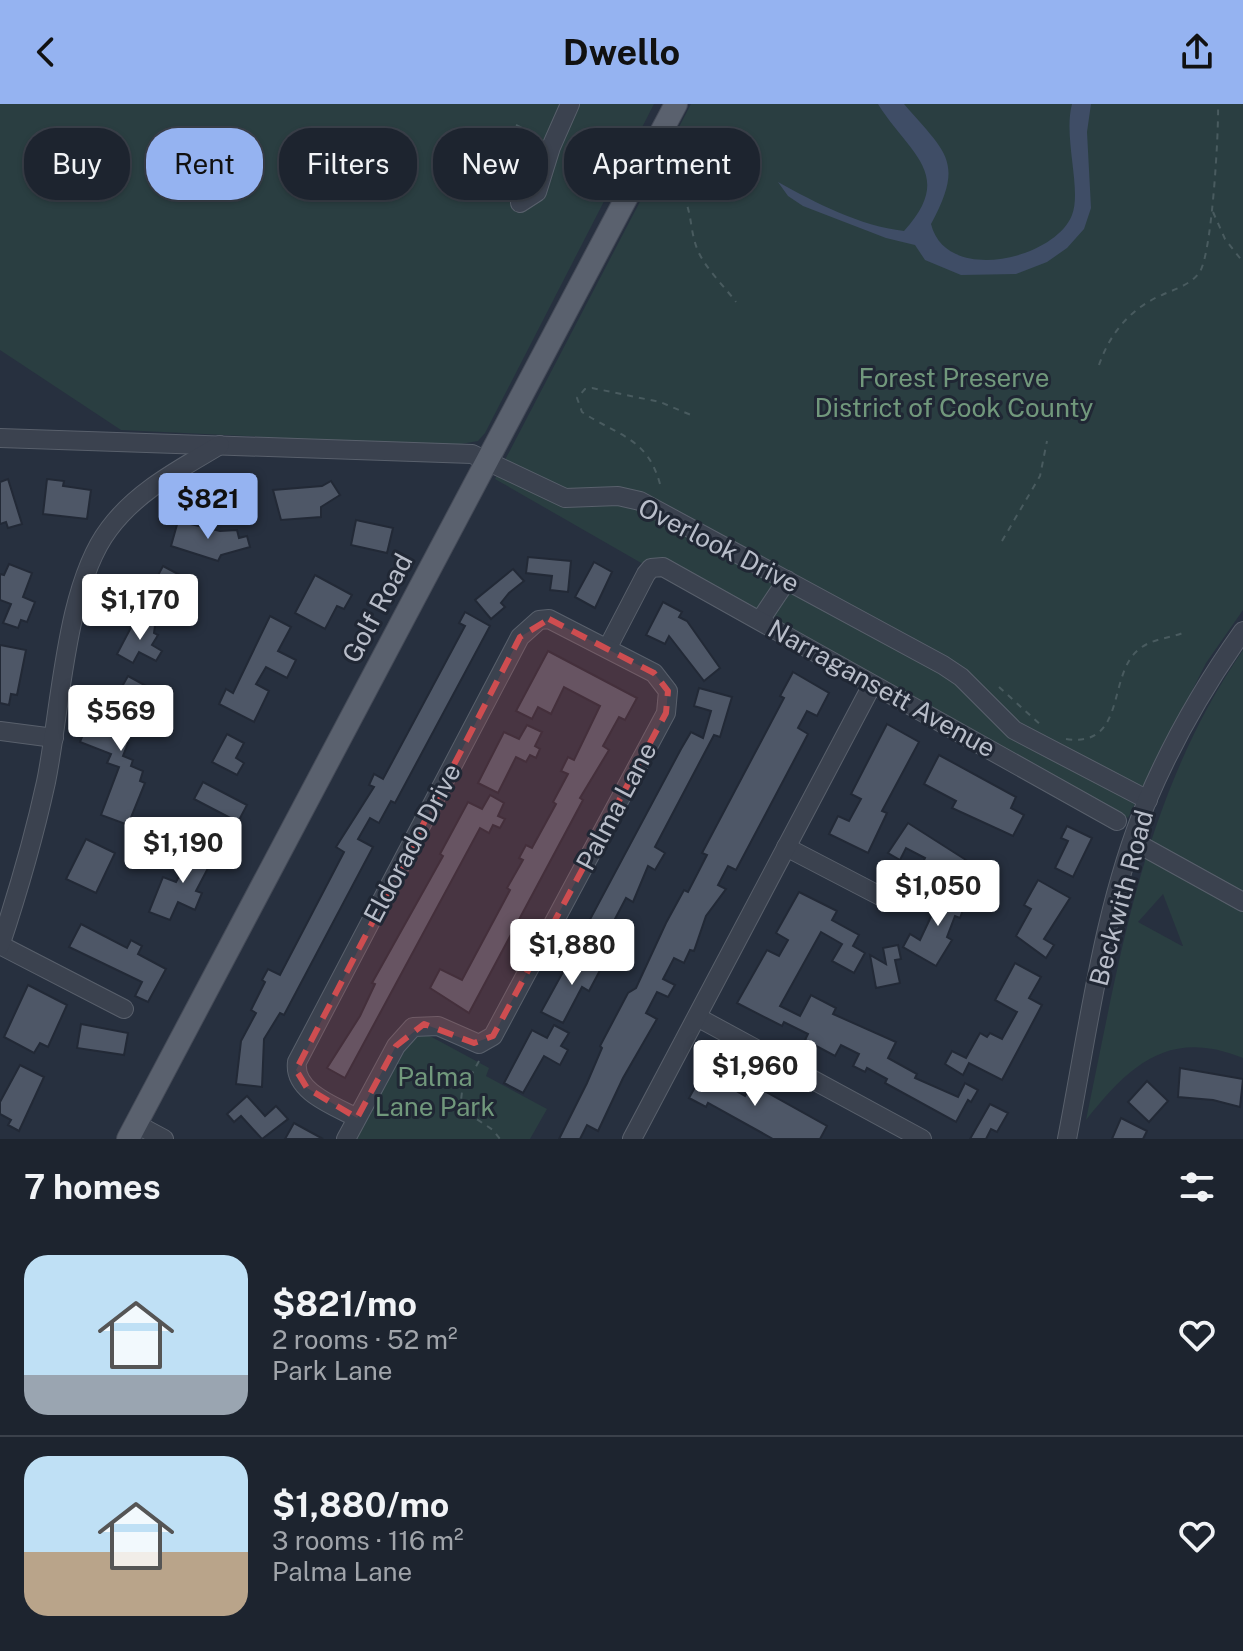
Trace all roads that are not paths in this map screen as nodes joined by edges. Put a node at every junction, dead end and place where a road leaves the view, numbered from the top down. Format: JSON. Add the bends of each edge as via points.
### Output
{"nodes":[{"id":1,"x":570,"y":104,"type":"edge"},
{"id":2,"x":676,"y":104,"type":"edge"},
{"id":3,"x":520,"y":203,"type":"dead end"},
{"id":4,"x":0,"y":438,"type":"edge"},
{"id":5,"x":220,"y":445,"type":"junction"},
{"id":6,"x":487,"y":460,"type":"junction"},
{"id":7,"x":787,"y":580,"type":"junction"},
{"id":8,"x":761,"y":619,"type":"junction"},
{"id":9,"x":1243,"y":631,"type":"edge"},
{"id":10,"x":608,"y":647,"type":"junction"},
{"id":11,"x":872,"y":685,"type":"junction"},
{"id":12,"x":0,"y":731,"type":"edge"},
{"id":13,"x":54,"y":738,"type":"junction"},
{"id":14,"x":1148,"y":800,"type":"junction"},
{"id":15,"x":1117,"y":821,"type":"dead end"},
{"id":16,"x":1133,"y":841,"type":"junction"},
{"id":17,"x":786,"y":847,"type":"junction"},
{"id":18,"x":884,"y":898,"type":"dead end"},
{"id":19,"x":1243,"y":902,"type":"edge"},
{"id":20,"x":0,"y":945,"type":"edge"},
{"id":21,"x":124,"y":1009,"type":"dead end"},
{"id":22,"x":697,"y":1017,"type":"junction"},
{"id":23,"x":357,"y":1118,"type":"junction"},
{"id":24,"x":132,"y":1131,"type":"edge"},
{"id":25,"x":164,"y":1139,"type":"edge"},
{"id":26,"x":346,"y":1139,"type":"edge"},
{"id":27,"x":632,"y":1139,"type":"edge"},
{"id":28,"x":922,"y":1139,"type":"edge"},
{"id":29,"x":1067,"y":1139,"type":"edge"}],
"edges":[{"from":1,"to":3,"type":"street","via":[[537,192]]},
{"from":2,"to":6,"type":"main road","name":"Golf Road"},
{"from":4,"to":5,"type":"street","name":"Overlook Drive"},
{"from":5,"to":6,"type":"street","name":"Overlook Drive","via":[[472,454]]},
{"from":5,"to":13,"type":"street","via":[[140,495],[97,547],[79,597]]},
{"from":6,"to":7,"type":"street","name":"Overlook Drive","via":[[565,498],[618,496],[640,501]]},
{"from":6,"to":24,"type":"main road","name":"Golf Road"},
{"from":7,"to":8,"type":"street"},
{"from":7,"to":14,"type":"street","name":"Overlook Drive","via":[[943,665],[1032,741]]},
{"from":8,"to":10,"type":"street","name":"Narragansett Avenue","via":[[673,570],[656,567],[646,574]]},
{"from":8,"to":11,"type":"street","name":"Narragansett Avenue"},
{"from":9,"to":14,"type":"street","name":"Beckwith Road"},
{"from":10,"to":23,"type":"street","name":"Palma Lane","via":[[663,680],[666,713],[493,1036],[479,1044],[438,1026],[413,1027],[396,1046]]},
{"from":10,"to":23,"type":"street","name":"Eldorado Drive","via":[[549,619],[539,620],[520,637],[297,1062],[307,1088]]},
{"from":11,"to":15,"type":"street","name":"Narragansett Avenue"},
{"from":11,"to":17,"type":"street"},
{"from":12,"to":13,"type":"street"},
{"from":13,"to":20,"type":"street","via":[[34,832]]},
{"from":14,"to":16,"type":"street","name":"Beckwith Road"},
{"from":16,"to":19,"type":"street"},
{"from":16,"to":29,"type":"street","name":"Beckwith Road","via":[[1100,963]]},
{"from":17,"to":18,"type":"street"},
{"from":17,"to":22,"type":"street"},
{"from":20,"to":21,"type":"street"},
{"from":22,"to":27,"type":"street"},
{"from":22,"to":28,"type":"street"},
{"from":23,"to":26,"type":"street"},
{"from":24,"to":25,"type":"street"}]}
